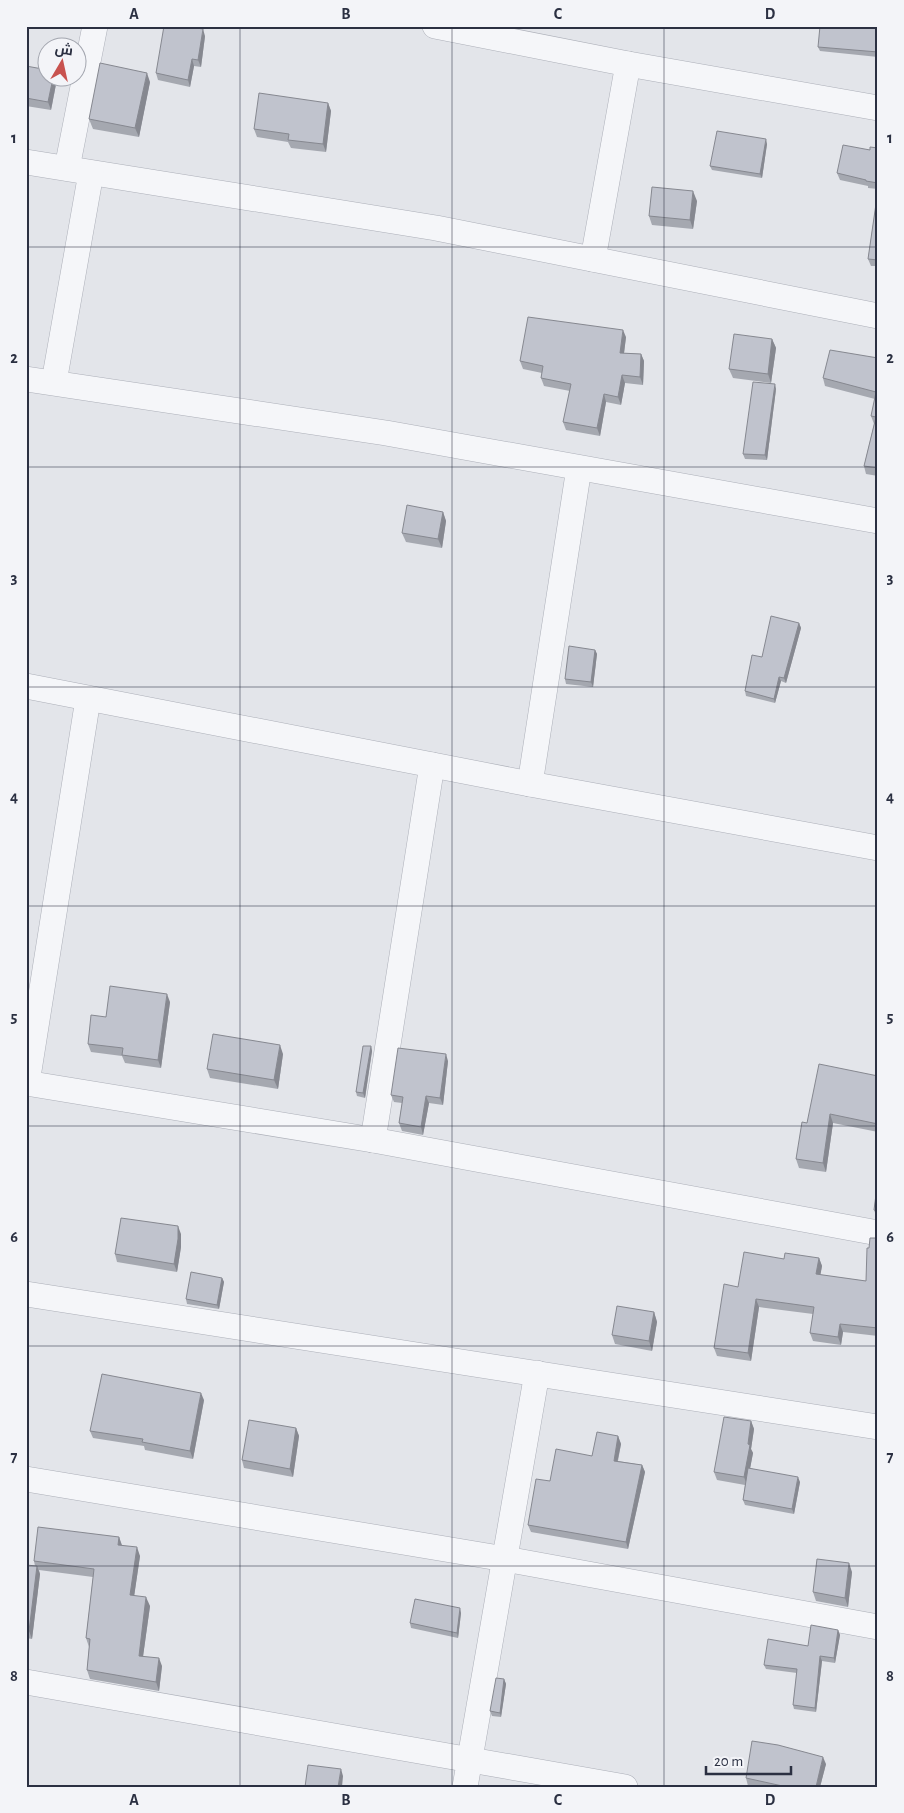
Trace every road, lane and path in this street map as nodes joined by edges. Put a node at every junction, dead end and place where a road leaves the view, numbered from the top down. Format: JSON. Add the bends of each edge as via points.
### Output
{"nodes":[{"id":1,"x":96,"y":26,"type":"edge"},
{"id":2,"x":435,"y":26,"type":"edge"},
{"id":3,"x":628,"y":64,"type":"junction"},
{"id":4,"x":878,"y":108,"type":"edge"},
{"id":5,"x":26,"y":162,"type":"edge"},
{"id":6,"x":79,"y":171,"type":"junction"},
{"id":7,"x":593,"y":259,"type":"junction"},
{"id":8,"x":878,"y":316,"type":"edge"},
{"id":9,"x":26,"y":380,"type":"edge"},
{"id":10,"x":54,"y":382,"type":"junction"},
{"id":11,"x":579,"y":468,"type":"junction"},
{"id":12,"x":878,"y":521,"type":"edge"},
{"id":13,"x":26,"y":686,"type":"edge"},
{"id":14,"x":88,"y":698,"type":"junction"},
{"id":15,"x":432,"y":765,"type":"junction"},
{"id":16,"x":530,"y":784,"type":"junction"},
{"id":17,"x":878,"y":848,"type":"edge"},
{"id":18,"x":26,"y":1083,"type":"edge"},
{"id":19,"x":373,"y":1140,"type":"junction"},
{"id":20,"x":878,"y":1233,"type":"edge"},
{"id":21,"x":26,"y":1294,"type":"edge"},
{"id":22,"x":536,"y":1373,"type":"junction"},
{"id":23,"x":878,"y":1427,"type":"edge"},
{"id":24,"x":26,"y":1479,"type":"edge"},
{"id":25,"x":505,"y":1558,"type":"junction"},
{"id":26,"x":878,"y":1627,"type":"edge"},
{"id":27,"x":26,"y":1682,"type":"edge"},
{"id":28,"x":470,"y":1760,"type":"junction"},
{"id":29,"x":465,"y":1787,"type":"edge"},
{"id":30,"x":624,"y":1787,"type":"edge"}],
"edges":[{"from":1,"to":6,"type":"street"},
{"from":2,"to":3,"type":"street"},
{"from":3,"to":4,"type":"street"},
{"from":3,"to":7,"type":"street"},
{"from":5,"to":6,"type":"street"},
{"from":6,"to":7,"type":"street","via":[[436,228]]},
{"from":6,"to":10,"type":"street"},
{"from":7,"to":8,"type":"street"},
{"from":9,"to":10,"type":"street"},
{"from":10,"to":11,"type":"street","via":[[386,433]]},
{"from":11,"to":12,"type":"street"},
{"from":11,"to":16,"type":"street"},
{"from":13,"to":14,"type":"street"},
{"from":14,"to":15,"type":"street"},
{"from":14,"to":18,"type":"street"},
{"from":15,"to":16,"type":"street"},
{"from":15,"to":19,"type":"street"},
{"from":16,"to":17,"type":"street"},
{"from":18,"to":19,"type":"street"},
{"from":19,"to":20,"type":"street"},
{"from":21,"to":22,"type":"street"},
{"from":22,"to":23,"type":"street"},
{"from":22,"to":25,"type":"street"},
{"from":24,"to":25,"type":"street"},
{"from":25,"to":26,"type":"street"},
{"from":25,"to":28,"type":"street"},
{"from":27,"to":28,"type":"street"},
{"from":28,"to":29,"type":"street"},
{"from":28,"to":30,"type":"street"}]}
